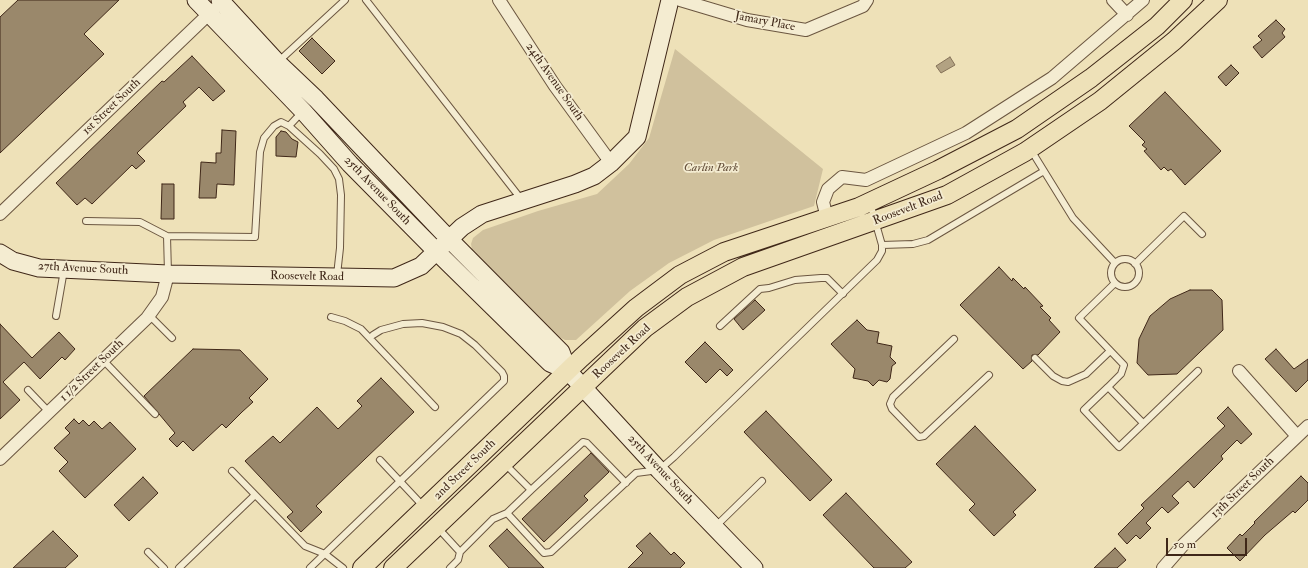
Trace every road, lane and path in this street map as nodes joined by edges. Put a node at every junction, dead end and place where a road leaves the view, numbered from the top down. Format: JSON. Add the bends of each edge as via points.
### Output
{"nodes":[{"id":1,"x":196,"y":0,"type":"edge"},
{"id":2,"x":345,"y":0,"type":"edge"},
{"id":3,"x":366,"y":0,"type":"edge"},
{"id":4,"x":499,"y":0,"type":"edge"},
{"id":5,"x":867,"y":0,"type":"edge"},
{"id":6,"x":1113,"y":0,"type":"edge"},
{"id":7,"x":1143,"y":0,"type":"edge"},
{"id":8,"x":1182,"y":0,"type":"edge"},
{"id":9,"x":1218,"y":0,"type":"edge"},
{"id":10,"x":222,"y":1,"type":"edge"},
{"id":11,"x":670,"y":2,"type":"edge"},
{"id":12,"x":705,"y":4,"type":"edge"},
{"id":13,"x":209,"y":13,"type":"junction"},
{"id":14,"x":1127,"y":15,"type":"junction"},
{"id":15,"x":277,"y":62,"type":"junction"},
{"id":16,"x":309,"y":105,"type":"junction"},
{"id":17,"x":289,"y":126,"type":"junction"},
{"id":18,"x":1030,"y":149,"type":"junction"},
{"id":19,"x":610,"y":163,"type":"junction"},
{"id":20,"x":345,"y":171,"type":"junction"},
{"id":21,"x":1044,"y":171,"type":"junction"},
{"id":22,"x":522,"y":200,"type":"junction"},
{"id":23,"x":870,"y":202,"type":"junction"},
{"id":24,"x":0,"y":214,"type":"edge"},
{"id":25,"x":827,"y":218,"type":"junction"},
{"id":26,"x":86,"y":221,"type":"dead end"},
{"id":27,"x":876,"y":222,"type":"junction"},
{"id":28,"x":1202,"y":234,"type":"dead end"},
{"id":29,"x":167,"y":236,"type":"junction"},
{"id":30,"x":449,"y":239,"type":"junction"},
{"id":31,"x":882,"y":245,"type":"junction"},
{"id":32,"x":436,"y":251,"type":"junction"},
{"id":33,"x":0,"y":253,"type":"edge"},
{"id":34,"x":1115,"y":263,"type":"junction"},
{"id":35,"x":1135,"y":264,"type":"junction"},
{"id":36,"x":64,"y":269,"type":"junction"},
{"id":37,"x":168,"y":274,"type":"junction"},
{"id":38,"x":337,"y":277,"type":"junction"},
{"id":39,"x":1115,"y":283,"type":"junction"},
{"id":40,"x":843,"y":294,"type":"junction"},
{"id":41,"x":149,"y":315,"type":"junction"},
{"id":42,"x":56,"y":316,"type":"dead end"},
{"id":43,"x":331,"y":317,"type":"dead end"},
{"id":44,"x":720,"y":326,"type":"dead end"},
{"id":45,"x":373,"y":335,"type":"dead end"},
{"id":46,"x":172,"y":338,"type":"dead end"},
{"id":47,"x":954,"y":339,"type":"dead end"},
{"id":48,"x":1110,"y":351,"type":"junction"},
{"id":49,"x":1035,"y":358,"type":"dead end"},
{"id":50,"x":103,"y":360,"type":"junction"},
{"id":51,"x":568,"y":371,"type":"junction"},
{"id":52,"x":1198,"y":371,"type":"dead end"},
{"id":53,"x":1239,"y":371,"type":"dead end"},
{"id":54,"x":988,"y":375,"type":"dead end"},
{"id":55,"x":583,"y":387,"type":"junction"},
{"id":56,"x":1108,"y":387,"type":"junction"},
{"id":57,"x":28,"y":390,"type":"dead end"},
{"id":58,"x":435,"y":406,"type":"dead end"},
{"id":59,"x":49,"y":412,"type":"junction"},
{"id":60,"x":155,"y":414,"type":"dead end"},
{"id":61,"x":1143,"y":423,"type":"junction"},
{"id":62,"x":1308,"y":426,"type":"edge"},
{"id":63,"x":1297,"y":436,"type":"junction"},
{"id":64,"x":0,"y":459,"type":"edge"},
{"id":65,"x":380,"y":460,"type":"dead end"},
{"id":66,"x":504,"y":463,"type":"junction"},
{"id":67,"x":659,"y":470,"type":"junction"},
{"id":68,"x":232,"y":471,"type":"dead end"},
{"id":69,"x":400,"y":481,"type":"junction"},
{"id":70,"x":762,"y":481,"type":"dead end"},
{"id":71,"x":626,"y":483,"type":"junction"},
{"id":72,"x":531,"y":490,"type":"junction"},
{"id":73,"x":255,"y":495,"type":"junction"},
{"id":74,"x":425,"y":508,"type":"junction"},
{"id":75,"x":507,"y":513,"type":"junction"},
{"id":76,"x":436,"y":526,"type":"junction"},
{"id":77,"x":714,"y":527,"type":"junction"},
{"id":78,"x":148,"y":552,"type":"dead end"},
{"id":79,"x":460,"y":552,"type":"junction"},
{"id":80,"x":325,"y":554,"type":"junction"},
{"id":81,"x":164,"y":568,"type":"edge"},
{"id":82,"x":180,"y":568,"type":"edge"},
{"id":83,"x":310,"y":568,"type":"edge"},
{"id":84,"x":343,"y":568,"type":"edge"},
{"id":85,"x":362,"y":568,"type":"edge"},
{"id":86,"x":393,"y":568,"type":"edge"},
{"id":87,"x":450,"y":568,"type":"edge"},
{"id":88,"x":754,"y":568,"type":"edge"},
{"id":89,"x":1163,"y":568,"type":"edge"}],
"edges":[{"from":1,"to":13,"type":"street","name":"25th Avenue South"},
{"from":2,"to":15,"type":"lane"},
{"from":3,"to":22,"type":"lane"},
{"from":4,"to":19,"type":"street","name":"24th Avenue South","via":[[555,86]]},
{"from":5,"to":12,"type":"street","name":"Jamary Place","via":[[863,6],[806,30],[747,20]]},
{"from":6,"to":14,"type":"street"},
{"from":7,"to":14,"type":"street"},
{"from":8,"to":23,"type":"main road","name":"Roosevelt Road","via":[[1157,26],[1091,78],[1017,129]]},
{"from":9,"to":18,"type":"main road","name":"Roosevelt Road","via":[[1174,41],[1107,96]]},
{"from":10,"to":13,"type":"street","name":"1st Street South"},
{"from":10,"to":15,"type":"street","name":"25th Avenue South"},
{"from":11,"to":12,"type":"street","name":"Jamary Place"},
{"from":11,"to":19,"type":"street","name":"Roosevelt Road","via":[[637,137]]},
{"from":13,"to":16,"type":"street","name":"25th Avenue South"},
{"from":13,"to":24,"type":"street","name":"1st Street South"},
{"from":14,"to":25,"type":"street","via":[[1052,78],[966,133],[866,180],[842,178],[828,189],[824,202]]},
{"from":15,"to":16,"type":"street","name":"25th Avenue South"},
{"from":16,"to":17,"type":"lane"},
{"from":16,"to":20,"type":"street","name":"25th Avenue South"},
{"from":16,"to":30,"type":"street","name":"25th Avenue South"},
{"from":17,"to":20,"type":"lane","via":[[334,169]]},
{"from":17,"to":29,"type":"lane","via":[[281,122],[264,138],[260,152],[255,237]]},
{"from":18,"to":21,"type":"lane"},
{"from":18,"to":27,"type":"main road","name":"Roosevelt Road","via":[[946,195]]},
{"from":19,"to":22,"type":"street","name":"Roosevelt Road","via":[[594,176],[575,184]]},
{"from":20,"to":32,"type":"street","name":"25th Avenue South"},
{"from":20,"to":38,"type":"lane","via":[[341,195]]},
{"from":21,"to":31,"type":"lane","via":[[928,240],[913,244]]},
{"from":21,"to":34,"type":"lane","via":[[1080,227]]},
{"from":22,"to":30,"type":"street","name":"Roosevelt Road","via":[[482,214]]},
{"from":23,"to":25,"type":"main road","name":"Roosevelt Road"},
{"from":23,"to":27,"type":"lane"},
{"from":25,"to":51,"type":"main road","name":"Roosevelt Road","via":[[724,252],[680,276],[636,308]]},
{"from":26,"to":29,"type":"lane","via":[[140,222]]},
{"from":27,"to":31,"type":"lane"},
{"from":27,"to":55,"type":"main road","name":"Roosevelt Road","via":[[743,267],[687,297],[646,328]]},
{"from":28,"to":35,"type":"lane","via":[[1184,216]]},
{"from":29,"to":37,"type":"lane"},
{"from":30,"to":32,"type":"street","name":"Roosevelt Road"},
{"from":30,"to":51,"type":"street","name":"25th Avenue South","via":[[561,352]]},
{"from":31,"to":40,"type":"lane","via":[[877,260]]},
{"from":32,"to":38,"type":"street","name":"Roosevelt Road","via":[[421,266],[394,278]]},
{"from":32,"to":51,"type":"street","name":"25th Avenue South","via":[[550,363]]},
{"from":33,"to":36,"type":"street","name":"27th Avenue South","via":[[24,265]]},
{"from":34,"to":35,"type":"lane","via":[[1126,259]]},
{"from":34,"to":39,"type":"lane","via":[[1111,273]]},
{"from":35,"to":39,"type":"lane","via":[[1138,272],[1134,283],[1127,287]]},
{"from":36,"to":37,"type":"street","name":"27th Avenue South"},
{"from":36,"to":42,"type":"lane"},
{"from":37,"to":38,"type":"street","name":"Roosevelt Road"},
{"from":37,"to":41,"type":"street","name":"1 1/2 Street South","via":[[162,297]]},
{"from":39,"to":48,"type":"lane","via":[[1079,318]]},
{"from":40,"to":44,"type":"lane","via":[[827,278],[795,280],[760,289]]},
{"from":40,"to":67,"type":"lane"},
{"from":41,"to":46,"type":"lane"},
{"from":41,"to":50,"type":"street","name":"1 1/2 Street South"},
{"from":43,"to":58,"type":"lane","via":[[361,329]]},
{"from":45,"to":69,"type":"lane","via":[[393,326],[408,323],[443,327],[469,339],[504,376],[500,385]]},
{"from":47,"to":54,"type":"lane","via":[[893,397],[890,404],[892,409],[921,437],[928,434]]},
{"from":48,"to":49,"type":"lane","via":[[1086,374],[1068,382],[1053,376]]},
{"from":48,"to":56,"type":"lane","via":[[1124,365],[1121,374]]},
{"from":50,"to":59,"type":"street","name":"1 1/2 Street South"},
{"from":50,"to":60,"type":"lane"},
{"from":51,"to":55,"type":"street","name":"25th Avenue South"},
{"from":51,"to":74,"type":"main road","name":"2nd Street South"},
{"from":52,"to":61,"type":"lane"},
{"from":53,"to":63,"type":"street"},
{"from":55,"to":66,"type":"main road","name":"2nd Street South"},
{"from":55,"to":67,"type":"street","name":"25th Avenue South"},
{"from":56,"to":61,"type":"lane"},
{"from":56,"to":61,"type":"lane","via":[[1084,410],[1119,447]]},
{"from":57,"to":59,"type":"lane"},
{"from":59,"to":64,"type":"street","name":"1 1/2 Street South"},
{"from":62,"to":63,"type":"street","name":"13th Street South"},
{"from":63,"to":89,"type":"street","name":"13th Street South","via":[[1184,544]]},
{"from":65,"to":69,"type":"lane"},
{"from":66,"to":72,"type":"lane"},
{"from":66,"to":76,"type":"main road","name":"2nd Street South"},
{"from":67,"to":71,"type":"lane","via":[[636,474]]},
{"from":67,"to":77,"type":"street","name":"25th Avenue South"},
{"from":68,"to":73,"type":"lane"},
{"from":69,"to":74,"type":"lane"},
{"from":69,"to":80,"type":"lane"},
{"from":70,"to":77,"type":"lane"},
{"from":71,"to":72,"type":"lane","via":[[587,443],[583,442]]},
{"from":71,"to":75,"type":"lane","via":[[551,552],[544,552]]},
{"from":72,"to":75,"type":"lane"},
{"from":73,"to":80,"type":"lane","via":[[305,546]]},
{"from":73,"to":82,"type":"lane"},
{"from":74,"to":85,"type":"main road","name":"2nd Street South"},
{"from":75,"to":79,"type":"lane","via":[[493,519]]},
{"from":76,"to":79,"type":"lane"},
{"from":76,"to":86,"type":"main road","name":"2nd Street South"},
{"from":77,"to":88,"type":"street","name":"25th Avenue South"},
{"from":78,"to":81,"type":"lane"},
{"from":79,"to":87,"type":"lane","via":[[458,560]]},
{"from":80,"to":83,"type":"lane"},
{"from":80,"to":84,"type":"lane"}]}
